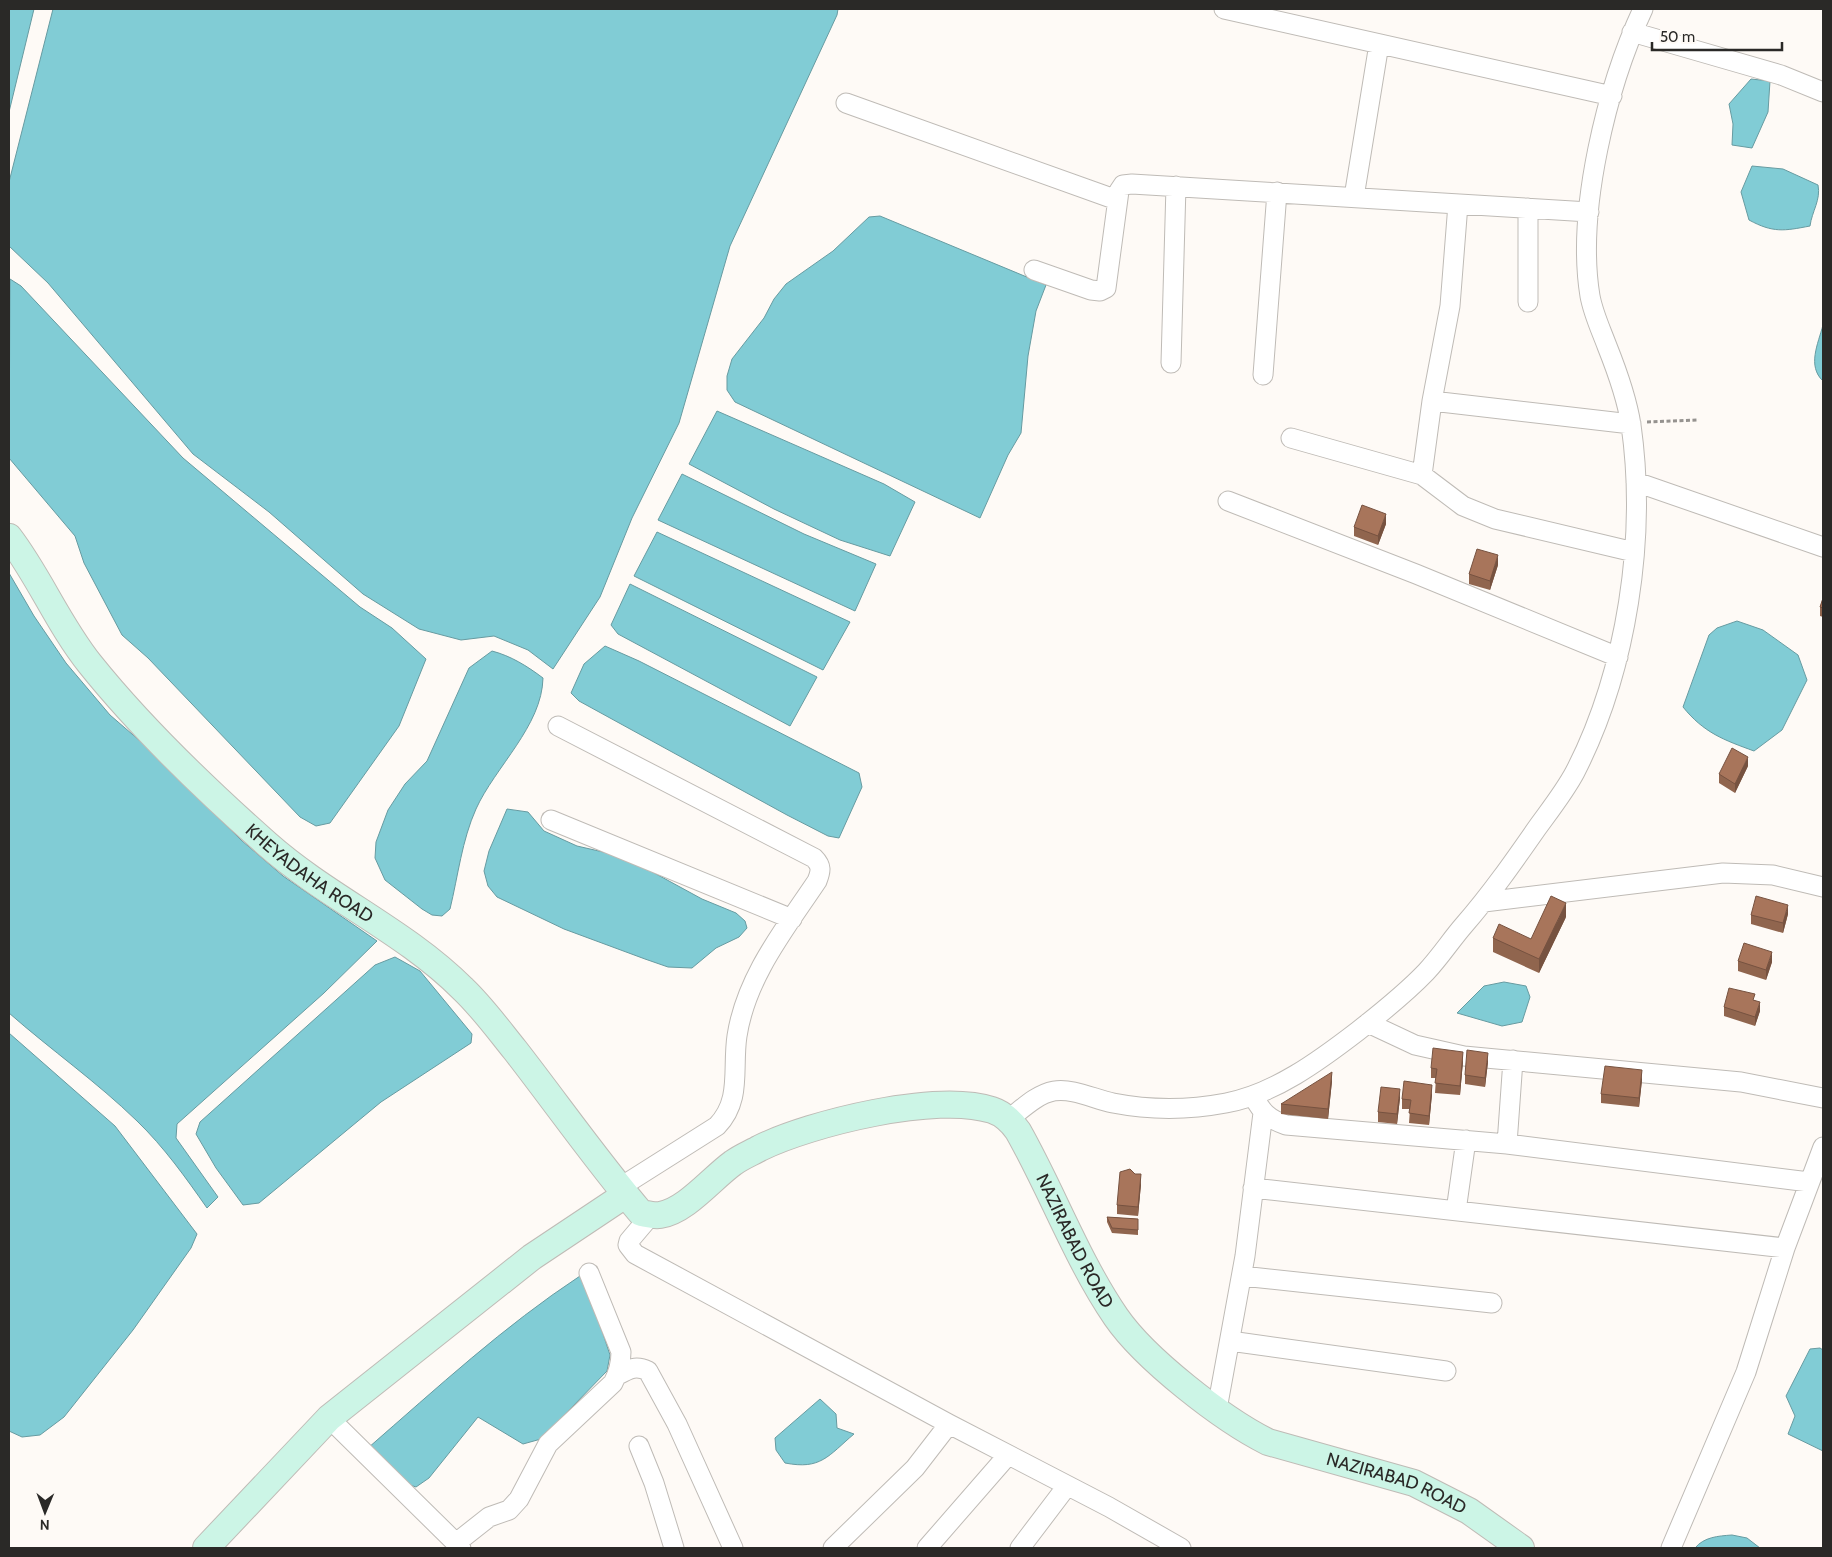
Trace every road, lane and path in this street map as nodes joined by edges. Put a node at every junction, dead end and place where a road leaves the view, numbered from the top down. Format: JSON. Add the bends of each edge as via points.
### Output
{"nodes":[{"id":1,"x":1224,"y":9,"type":"edge"},
{"id":2,"x":1643,"y":9,"type":"edge"},
{"id":3,"x":1632,"y":32,"type":"junction"},
{"id":4,"x":1379,"y":44,"type":"junction"},
{"id":5,"x":1823,"y":92,"type":"edge"},
{"id":6,"x":1612,"y":96,"type":"junction"},
{"id":7,"x":846,"y":103,"type":"dead end"},
{"id":8,"x":1176,"y":186,"type":"junction"},
{"id":9,"x":1277,"y":192,"type":"junction"},
{"id":10,"x":1354,"y":197,"type":"junction"},
{"id":11,"x":1117,"y":200,"type":"junction"},
{"id":12,"x":1458,"y":204,"type":"junction"},
{"id":13,"x":1528,"y":208,"type":"junction"},
{"id":14,"x":1589,"y":212,"type":"junction"},
{"id":15,"x":1034,"y":270,"type":"dead end"},
{"id":16,"x":1528,"y":302,"type":"dead end"},
{"id":17,"x":1171,"y":363,"type":"dead end"},
{"id":18,"x":1263,"y":375,"type":"dead end"},
{"id":19,"x":1432,"y":401,"type":"junction"},
{"id":20,"x":1699,"y":420,"type":"dead end"},
{"id":21,"x":1663,"y":421,"type":"dead end"},
{"id":22,"x":1631,"y":424,"type":"junction"},
{"id":23,"x":1291,"y":438,"type":"dead end"},
{"id":24,"x":1422,"y":475,"type":"junction"},
{"id":25,"x":1636,"y":482,"type":"junction"},
{"id":26,"x":1228,"y":501,"type":"dead end"},
{"id":27,"x":9,"y":537,"type":"edge"},
{"id":28,"x":1823,"y":547,"type":"edge"},
{"id":29,"x":1634,"y":552,"type":"junction"},
{"id":30,"x":1618,"y":657,"type":"junction"},
{"id":31,"x":558,"y":726,"type":"dead end"},
{"id":32,"x":551,"y":820,"type":"dead end"},
{"id":33,"x":1823,"y":887,"type":"edge"},
{"id":34,"x":1484,"y":902,"type":"junction"},
{"id":35,"x":792,"y":919,"type":"junction"},
{"id":36,"x":1368,"y":1023,"type":"junction"},
{"id":37,"x":1513,"y":1060,"type":"junction"},
{"id":38,"x":1254,"y":1096,"type":"junction"},
{"id":39,"x":1823,"y":1098,"type":"edge"},
{"id":40,"x":1263,"y":1113,"type":"junction"},
{"id":41,"x":1009,"y":1119,"type":"junction"},
{"id":42,"x":1466,"y":1140,"type":"junction"},
{"id":43,"x":1507,"y":1144,"type":"junction"},
{"id":44,"x":1823,"y":1147,"type":"edge"},
{"id":45,"x":1809,"y":1182,"type":"junction"},
{"id":46,"x":1254,"y":1188,"type":"junction"},
{"id":47,"x":634,"y":1203,"type":"junction"},
{"id":48,"x":1456,"y":1211,"type":"junction"},
{"id":49,"x":1785,"y":1248,"type":"junction"},
{"id":50,"x":589,"y":1273,"type":"dead end"},
{"id":51,"x":1242,"y":1276,"type":"junction"},
{"id":52,"x":1492,"y":1303,"type":"dead end"},
{"id":53,"x":1230,"y":1341,"type":"junction"},
{"id":54,"x":1446,"y":1371,"type":"dead end"},
{"id":55,"x":618,"y":1375,"type":"junction"},
{"id":56,"x":1218,"y":1409,"type":"junction"},
{"id":57,"x":329,"y":1418,"type":"junction"},
{"id":58,"x":950,"y":1424,"type":"junction"},
{"id":59,"x":638,"y":1446,"type":"dead end"},
{"id":60,"x":1008,"y":1456,"type":"junction"},
{"id":61,"x":1067,"y":1486,"type":"junction"},
{"id":62,"x":458,"y":1546,"type":"edge"},
{"id":63,"x":206,"y":1548,"type":"edge"},
{"id":64,"x":674,"y":1548,"type":"edge"},
{"id":65,"x":733,"y":1548,"type":"edge"},
{"id":66,"x":833,"y":1548,"type":"edge"},
{"id":67,"x":927,"y":1548,"type":"edge"},
{"id":68,"x":1020,"y":1548,"type":"edge"},
{"id":69,"x":1181,"y":1548,"type":"edge"},
{"id":70,"x":1521,"y":1548,"type":"edge"},
{"id":71,"x":1671,"y":1548,"type":"edge"}],
"edges":[{"from":1,"to":4,"type":"street"},
{"from":2,"to":3,"type":"street"},
{"from":3,"to":5,"type":"street","via":[[1781,74]]},
{"from":3,"to":6,"type":"street"},
{"from":4,"to":6,"type":"street"},
{"from":4,"to":10,"type":"street"},
{"from":6,"to":14,"type":"street","via":[[1590,193]]},
{"from":7,"to":11,"type":"street"},
{"from":8,"to":9,"type":"street"},
{"from":8,"to":11,"type":"street","via":[[1123,185]]},
{"from":8,"to":17,"type":"street"},
{"from":9,"to":10,"type":"street"},
{"from":9,"to":18,"type":"street"},
{"from":10,"to":12,"type":"street"},
{"from":11,"to":15,"type":"street","via":[[1106,288],[1091,290]]},
{"from":12,"to":13,"type":"street"},
{"from":12,"to":19,"type":"street","via":[[1450,306]]},
{"from":13,"to":14,"type":"street"},
{"from":13,"to":16,"type":"street"},
{"from":14,"to":22,"type":"street","via":[[1587,265],[1590,299],[1611,354]]},
{"from":19,"to":22,"type":"street"},
{"from":19,"to":24,"type":"street"},
{"from":20,"to":21,"type":"path"},
{"from":22,"to":25,"type":"street"},
{"from":23,"to":24,"type":"street"},
{"from":24,"to":29,"type":"street","via":[[1463,506],[1480,514]]},
{"from":25,"to":28,"type":"street"},
{"from":25,"to":29,"type":"street"},
{"from":26,"to":30,"type":"street"},
{"from":27,"to":47,"type":"main road","name":"KHEYADAHA ROAD","via":[[58,620],[134,715],[269,846],[421,950],[466,990]]},
{"from":29,"to":30,"type":"street","via":[[1629,609]]},
{"from":30,"to":34,"type":"street","via":[[1598,719],[1574,774]]},
{"from":31,"to":35,"type":"street","via":[[814,858],[821,870]]},
{"from":32,"to":35,"type":"street"},
{"from":33,"to":34,"type":"street","via":[[1773,876],[1723,873]]},
{"from":34,"to":36,"type":"street","via":[[1427,971]]},
{"from":35,"to":47,"type":"street","via":[[760,967],[747,1001],[738,1031],[733,1100],[727,1115]]},
{"from":36,"to":37,"type":"street","via":[[1415,1045],[1464,1056]]},
{"from":36,"to":38,"type":"street","via":[[1282,1083]]},
{"from":37,"to":39,"type":"street","via":[[1741,1082]]},
{"from":37,"to":43,"type":"street"},
{"from":38,"to":40,"type":"street"},
{"from":38,"to":41,"type":"street","via":[[1225,1103],[1175,1108],[1136,1107],[1074,1092],[1056,1091],[1039,1097]]},
{"from":40,"to":42,"type":"street","via":[[1286,1125]]},
{"from":40,"to":46,"type":"street"},
{"from":41,"to":47,"type":"main road","via":[[992,1110],[937,1105],[847,1120],[788,1136],[762,1147],[733,1162],[699,1192],[660,1215]]},
{"from":41,"to":56,"type":"main road","name":"NAZIRABAD ROAD","via":[[1033,1156],[1116,1316],[1138,1344]]},
{"from":42,"to":43,"type":"street"},
{"from":42,"to":48,"type":"street"},
{"from":43,"to":45,"type":"street"},
{"from":44,"to":45,"type":"street"},
{"from":45,"to":49,"type":"street"},
{"from":46,"to":48,"type":"street"},
{"from":46,"to":51,"type":"street"},
{"from":47,"to":57,"type":"main road","via":[[532,1257]]},
{"from":47,"to":58,"type":"street","via":[[628,1244],[635,1254]]},
{"from":48,"to":49,"type":"street"},
{"from":49,"to":71,"type":"street","via":[[1746,1372]]},
{"from":50,"to":55,"type":"street","via":[[621,1352]]},
{"from":51,"to":52,"type":"street"},
{"from":51,"to":53,"type":"street"},
{"from":53,"to":54,"type":"street"},
{"from":53,"to":56,"type":"street"},
{"from":55,"to":62,"type":"street","via":[[548,1444],[519,1499],[509,1510],[489,1517]]},
{"from":55,"to":65,"type":"street","via":[[640,1367],[648,1371],[677,1424]]},
{"from":56,"to":70,"type":"main road","name":"NAZIRABAD ROAD","via":[[1247,1432],[1268,1442],[1414,1483],[1469,1511]]},
{"from":57,"to":62,"type":"street"},
{"from":57,"to":63,"type":"main road"},
{"from":58,"to":60,"type":"street"},
{"from":58,"to":66,"type":"street","via":[[916,1468]]},
{"from":59,"to":64,"type":"street","via":[[654,1483]]},
{"from":60,"to":61,"type":"street"},
{"from":60,"to":67,"type":"street"},
{"from":61,"to":68,"type":"street"},
{"from":61,"to":69,"type":"street"}]}
